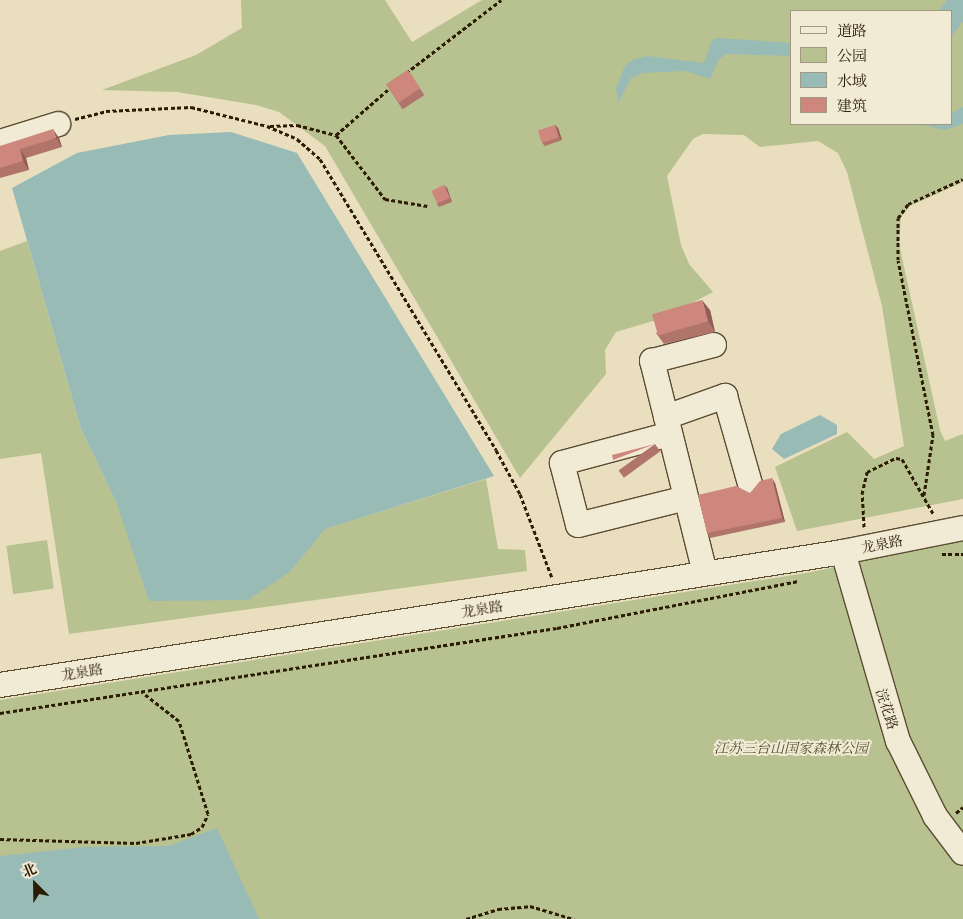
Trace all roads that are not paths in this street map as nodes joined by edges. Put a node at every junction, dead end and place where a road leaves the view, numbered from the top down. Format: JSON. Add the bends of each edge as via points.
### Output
{"nodes":[{"id":1,"x":58,"y":124,"type":"road end"},
{"id":2,"x":0,"y":142,"type":"edge"},
{"id":3,"x":714,"y":345,"type":"dead end"},
{"id":4,"x":668,"y":425,"type":"junction"},
{"id":5,"x":750,"y":484,"type":"dead end"},
{"id":6,"x":686,"y":498,"type":"junction"},
{"id":7,"x":963,"y":528,"type":"edge"},
{"id":8,"x":843,"y":552,"type":"junction"},
{"id":9,"x":705,"y":574,"type":"junction"},
{"id":10,"x":0,"y":685,"type":"edge"},
{"id":11,"x":963,"y":853,"type":"edge"}],
"edges":[{"from":1,"to":2,"type":"street"},
{"from":3,"to":4,"type":"street","via":[[652,361]]},
{"from":4,"to":5,"type":"street","via":[[725,396]]},
{"from":4,"to":6,"type":"street"},
{"from":4,"to":6,"type":"street","via":[[562,463],[578,525]]},
{"from":6,"to":9,"type":"street"},
{"from":7,"to":8,"type":"street","name":"龙泉路","via":[[938,543],[866,547]]},
{"from":8,"to":9,"type":"street","name":"龙泉路"},
{"from":8,"to":11,"type":"street","name":"浣花路","via":[[898,741],[935,816]]},
{"from":9,"to":10,"type":"street","name":"龙泉路"}]}
